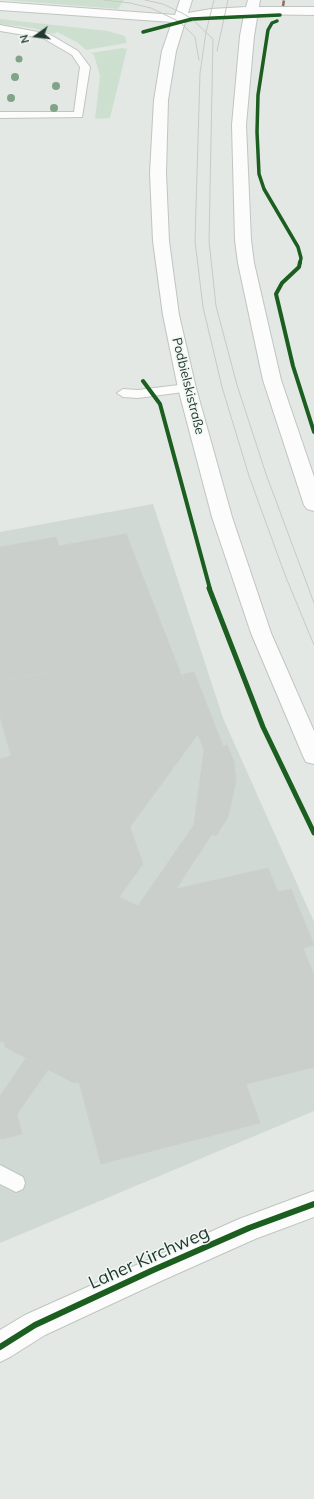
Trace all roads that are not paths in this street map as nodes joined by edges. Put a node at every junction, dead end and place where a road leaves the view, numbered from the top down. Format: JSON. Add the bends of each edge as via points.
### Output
{"nodes":[{"id":1,"x":186,"y":0,"type":"edge"},
{"id":2,"x":253,"y":5,"type":"edge"},
{"id":3,"x":0,"y":6,"type":"edge"},
{"id":4,"x":314,"y":10,"type":"edge"},
{"id":5,"x":180,"y":19,"type":"junction"},
{"id":6,"x":0,"y":28,"type":"edge"},
{"id":7,"x":0,"y":115,"type":"edge"},
{"id":8,"x":187,"y":388,"type":"junction"},
{"id":9,"x":123,"y":393,"type":"dead end"},
{"id":10,"x":314,"y":505,"type":"edge"},
{"id":11,"x":314,"y":756,"type":"edge"},
{"id":12,"x":314,"y":1204,"type":"edge"},
{"id":13,"x":0,"y":1348,"type":"edge"}],
"edges":[{"from":1,"to":5,"type":"main road","name":"Podbielskistraße"},
{"from":2,"to":4,"type":"main road"},
{"from":2,"to":5,"type":"main road"},
{"from":2,"to":10,"type":"main road","via":[[247,36],[239,124],[243,240],[272,380]]},
{"from":3,"to":5,"type":"main road"},
{"from":5,"to":8,"type":"main road","name":"Podbielskistraße","via":[[169,51],[161,100],[158,173],[163,256],[171,315]]},
{"from":6,"to":7,"type":"lane","via":[[46,36],[75,53],[85,67],[79,115]]},
{"from":8,"to":9,"type":"lane","via":[[138,394]]},
{"from":8,"to":11,"type":"main road","name":"Podbielskistraße","via":[[222,516],[261,633]]},
{"from":12,"to":13,"type":"main road","name":"Laher Kirchweg","via":[[249,1228],[151,1271],[35,1325]]}]}
